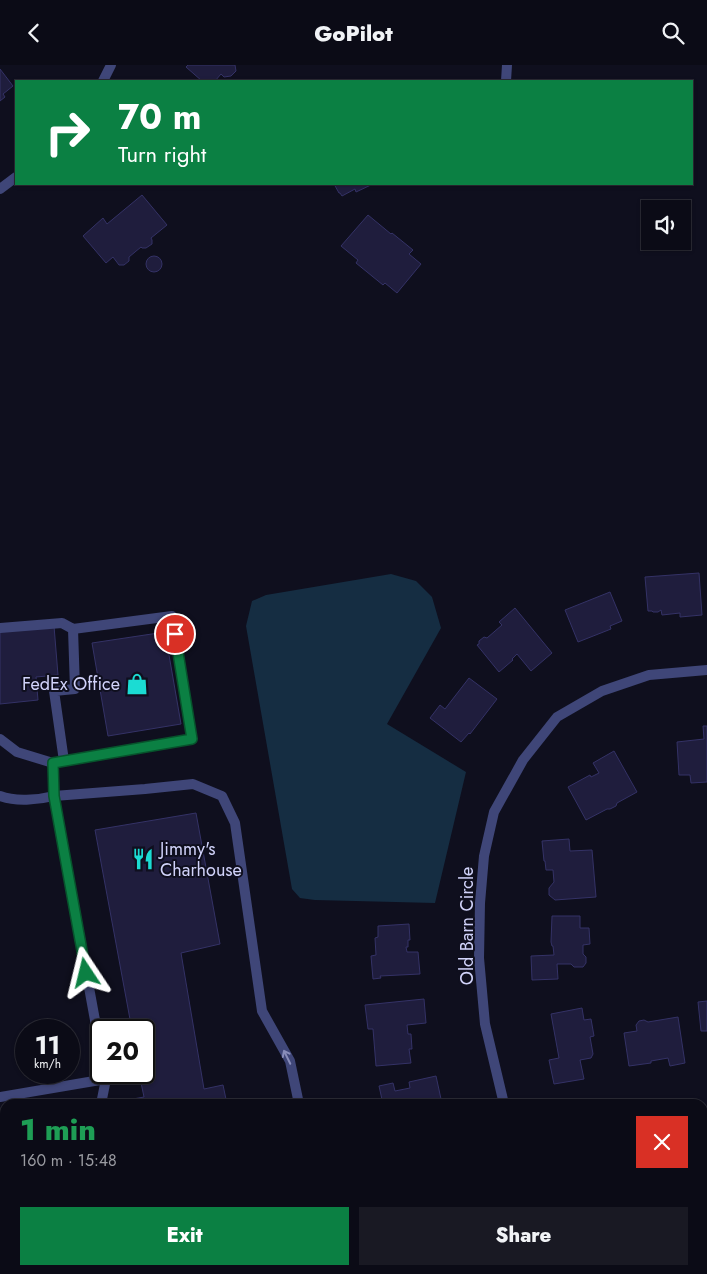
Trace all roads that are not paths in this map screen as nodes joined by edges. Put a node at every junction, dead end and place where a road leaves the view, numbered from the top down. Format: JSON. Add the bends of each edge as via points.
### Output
{"nodes":[{"id":1,"x":112,"y":65,"type":"edge"},
{"id":2,"x":507,"y":65,"type":"edge"},
{"id":3,"x":104,"y":80,"type":"edge"},
{"id":4,"x":506,"y":80,"type":"edge"},
{"id":5,"x":15,"y":178,"type":"edge"},
{"id":6,"x":0,"y":189,"type":"edge"},
{"id":7,"x":0,"y":628,"type":"edge"},
{"id":8,"x":74,"y":629,"type":"junction"},
{"id":9,"x":707,"y":670,"type":"edge"},
{"id":10,"x":0,"y":739,"type":"edge"},
{"id":11,"x":58,"y":762,"type":"junction"},
{"id":12,"x":0,"y":796,"type":"edge"},
{"id":13,"x":54,"y":796,"type":"junction"},
{"id":14,"x":95,"y":1019,"type":"edge"},
{"id":15,"x":90,"y":1079,"type":"edge"},
{"id":16,"x":104,"y":1084,"type":"edge"},
{"id":17,"x":0,"y":1097,"type":"edge"},
{"id":18,"x":102,"y":1099,"type":"edge"},
{"id":19,"x":298,"y":1099,"type":"edge"},
{"id":20,"x":503,"y":1099,"type":"edge"}],
"edges":[{"from":1,"to":3,"type":"street"},
{"from":2,"to":4,"type":"street"},
{"from":5,"to":6,"type":"street"},
{"from":7,"to":8,"type":"street","via":[[62,623]]},
{"from":8,"to":11,"type":"street","via":[[75,689],[54,691]]},
{"from":8,"to":11,"type":"street","via":[[172,615],[192,739]]},
{"from":9,"to":20,"type":"street","name":"Old Barn Circle","via":[[649,675],[602,691],[558,717],[523,760],[494,812],[484,856],[479,958],[485,1024]]},
{"from":10,"to":11,"type":"street","via":[[17,751]]},
{"from":11,"to":13,"type":"street"},
{"from":12,"to":13,"type":"street","via":[[30,799]]},
{"from":13,"to":14,"type":"street"},
{"from":19,"to":13,"type":"street","one_way":true,"via":[[290,1061],[262,1011],[235,823],[222,795],[194,784]]},
{"from":15,"to":17,"type":"street"},
{"from":16,"to":18,"type":"street"}]}
